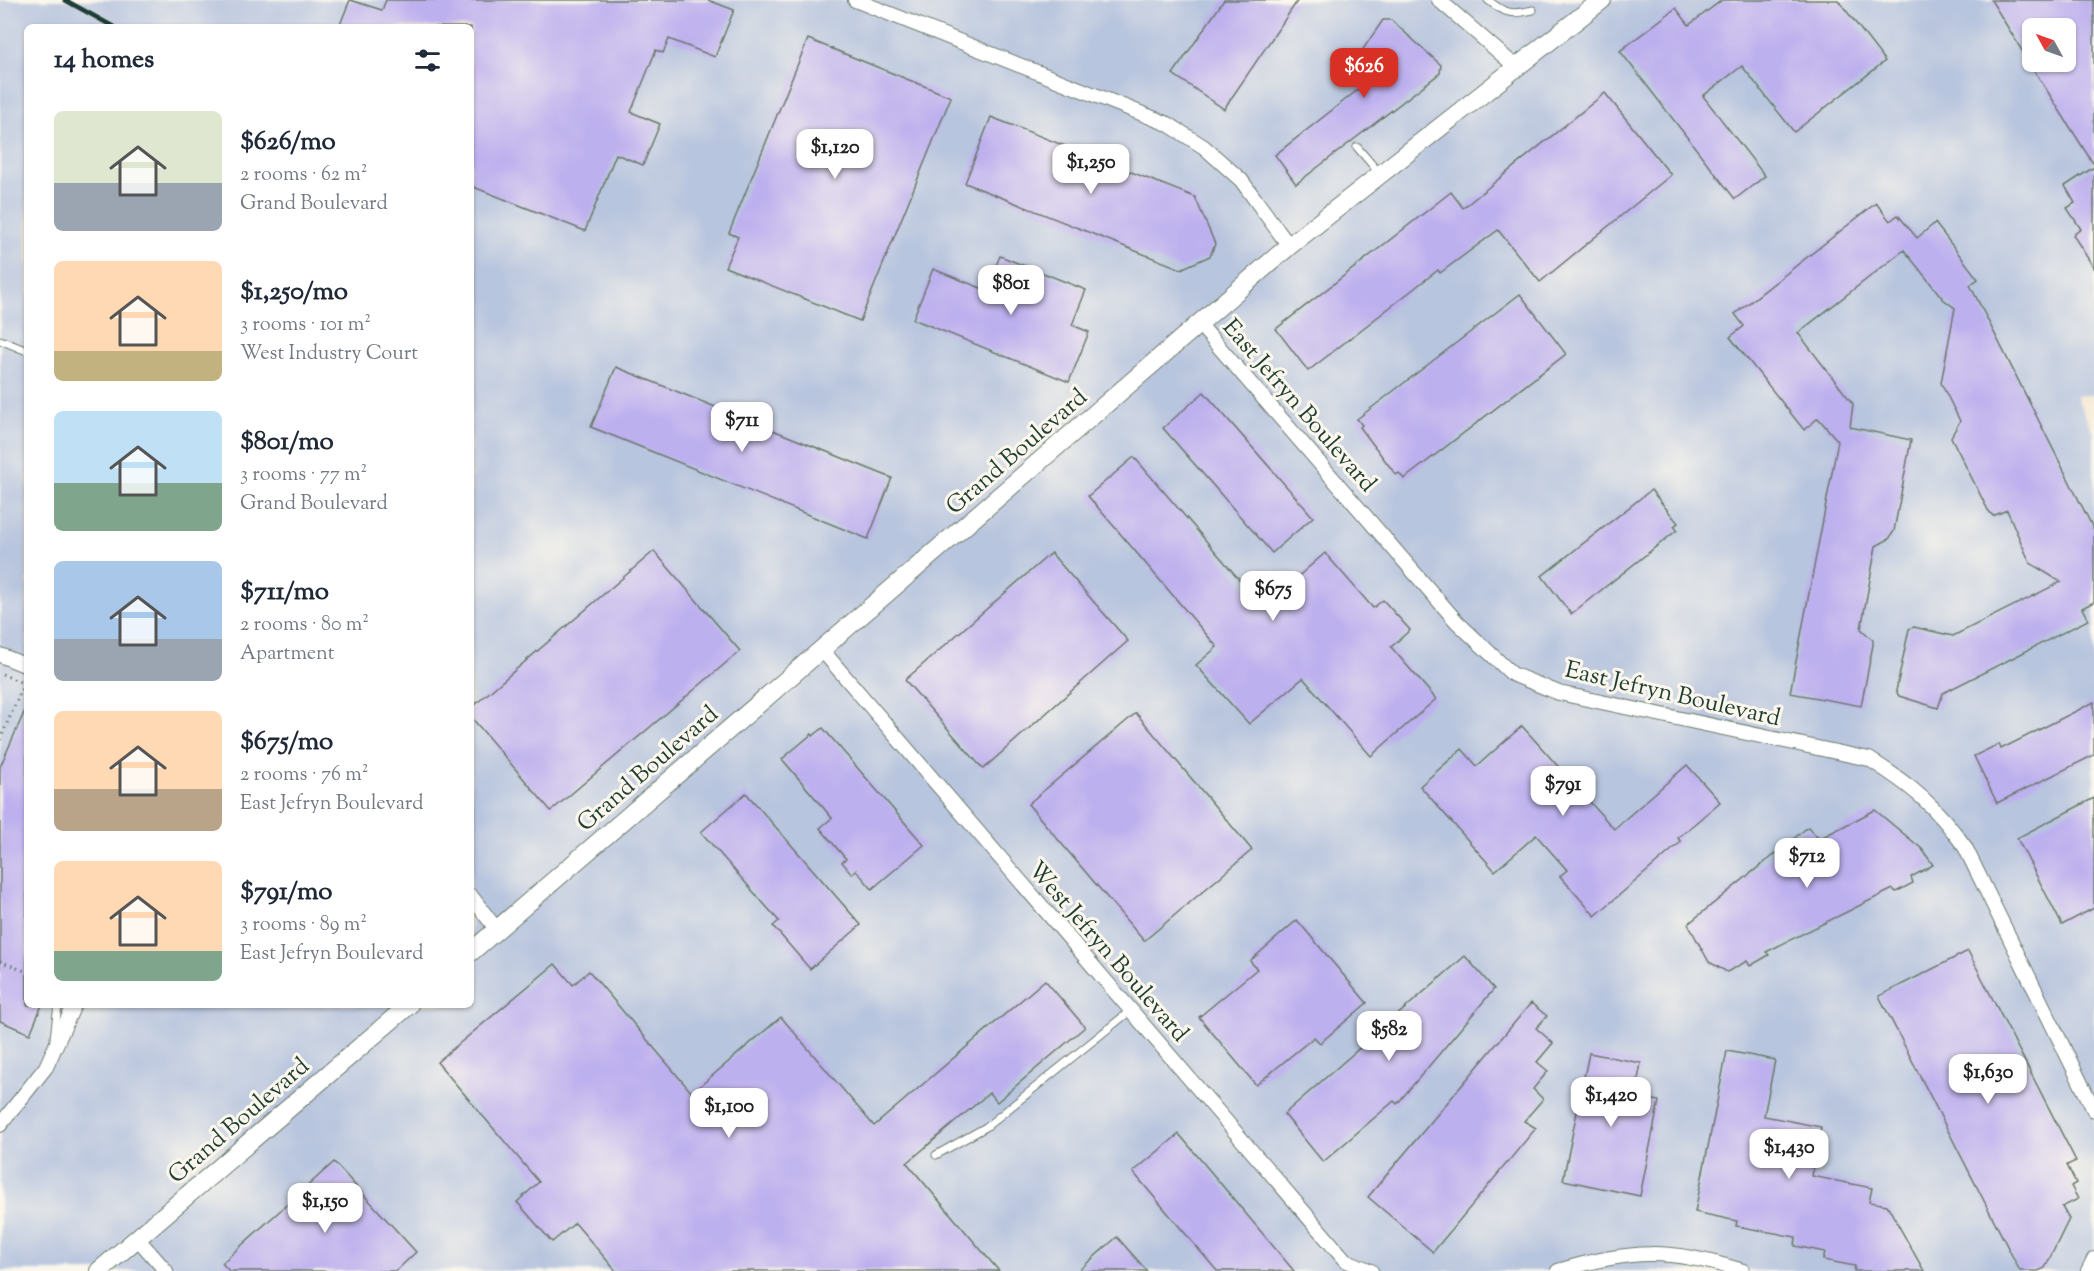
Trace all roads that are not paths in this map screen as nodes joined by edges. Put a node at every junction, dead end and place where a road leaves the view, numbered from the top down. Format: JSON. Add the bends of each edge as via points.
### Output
{"nodes":[{"id":1,"x":855,"y":0,"type":"edge"},
{"id":2,"x":1439,"y":0,"type":"edge"},
{"id":3,"x":1488,"y":0,"type":"edge"},
{"id":4,"x":1602,"y":0,"type":"edge"},
{"id":5,"x":1533,"y":10,"type":"dead end"},
{"id":6,"x":1515,"y":66,"type":"junction"},
{"id":7,"x":1357,"y":147,"type":"dead end"},
{"id":8,"x":1380,"y":174,"type":"junction"},
{"id":9,"x":1289,"y":246,"type":"junction"},
{"id":10,"x":1200,"y":325,"type":"junction"},
{"id":11,"x":0,"y":340,"type":"edge"},
{"id":12,"x":24,"y":350,"type":"edge"},
{"id":13,"x":822,"y":650,"type":"junction"},
{"id":14,"x":0,"y":655,"type":"edge"},
{"id":15,"x":24,"y":665,"type":"edge"},
{"id":16,"x":474,"y":900,"type":"edge"},
{"id":17,"x":497,"y":930,"type":"junction"},
{"id":18,"x":474,"y":949,"type":"edge"},
{"id":19,"x":58,"y":1008,"type":"edge"},
{"id":20,"x":73,"y":1008,"type":"edge"},
{"id":21,"x":405,"y":1008,"type":"edge"},
{"id":22,"x":1130,"y":1011,"type":"junction"},
{"id":23,"x":52,"y":1052,"type":"junction"},
{"id":24,"x":2094,"y":1110,"type":"edge"},
{"id":25,"x":0,"y":1125,"type":"edge"},
{"id":26,"x":936,"y":1155,"type":"dead end"},
{"id":27,"x":137,"y":1238,"type":"junction"},
{"id":28,"x":2094,"y":1259,"type":"edge"},
{"id":29,"x":1341,"y":1266,"type":"edge"},
{"id":30,"x":99,"y":1271,"type":"edge"},
{"id":31,"x":166,"y":1271,"type":"edge"},
{"id":32,"x":1371,"y":1271,"type":"edge"},
{"id":33,"x":1558,"y":1271,"type":"edge"},
{"id":34,"x":1743,"y":1271,"type":"edge"},
{"id":35,"x":2088,"y":1271,"type":"edge"}],
"edges":[{"from":1,"to":9,"type":"street","via":[[1168,124],[1204,147],[1241,180]]},
{"from":2,"to":6,"type":"street"},
{"from":3,"to":5,"type":"lane","via":[[1512,15]]},
{"from":4,"to":6,"type":"street","name":"Grand Boulevard"},
{"from":6,"to":8,"type":"street","name":"Grand Boulevard"},
{"from":7,"to":8,"type":"lane"},
{"from":8,"to":9,"type":"street","name":"Grand Boulevard"},
{"from":9,"to":10,"type":"street","name":"Grand Boulevard"},
{"from":10,"to":13,"type":"street","name":"Grand Boulevard"},
{"from":10,"to":24,"type":"street","name":"East Jefryn Boulevard","via":[[1457,622],[1512,674],[1559,693],[1869,759],[1910,785],[1943,816],[1965,847]]},
{"from":11,"to":12,"type":"lane"},
{"from":13,"to":17,"type":"street","name":"Grand Boulevard"},
{"from":13,"to":22,"type":"street","name":"West Jefryn Boulevard"},
{"from":14,"to":15,"type":"street"},
{"from":16,"to":17,"type":"street"},
{"from":17,"to":18,"type":"street","name":"Grand Boulevard"},
{"from":19,"to":23,"type":"lane"},
{"from":20,"to":23,"type":"street"},
{"from":21,"to":27,"type":"street","name":"Grand Boulevard"},
{"from":22,"to":26,"type":"lane","via":[[986,1127]]},
{"from":22,"to":29,"type":"street","name":"West Jefryn Boulevard"},
{"from":23,"to":25,"type":"street","via":[[46,1067]]},
{"from":27,"to":30,"type":"street","name":"Grand Boulevard"},
{"from":27,"to":31,"type":"street"},
{"from":28,"to":35,"type":"street"},
{"from":29,"to":32,"type":"street","name":"West Jefryn Boulevard"},
{"from":33,"to":34,"type":"street","via":[[1638,1253],[1673,1254]]}]}
